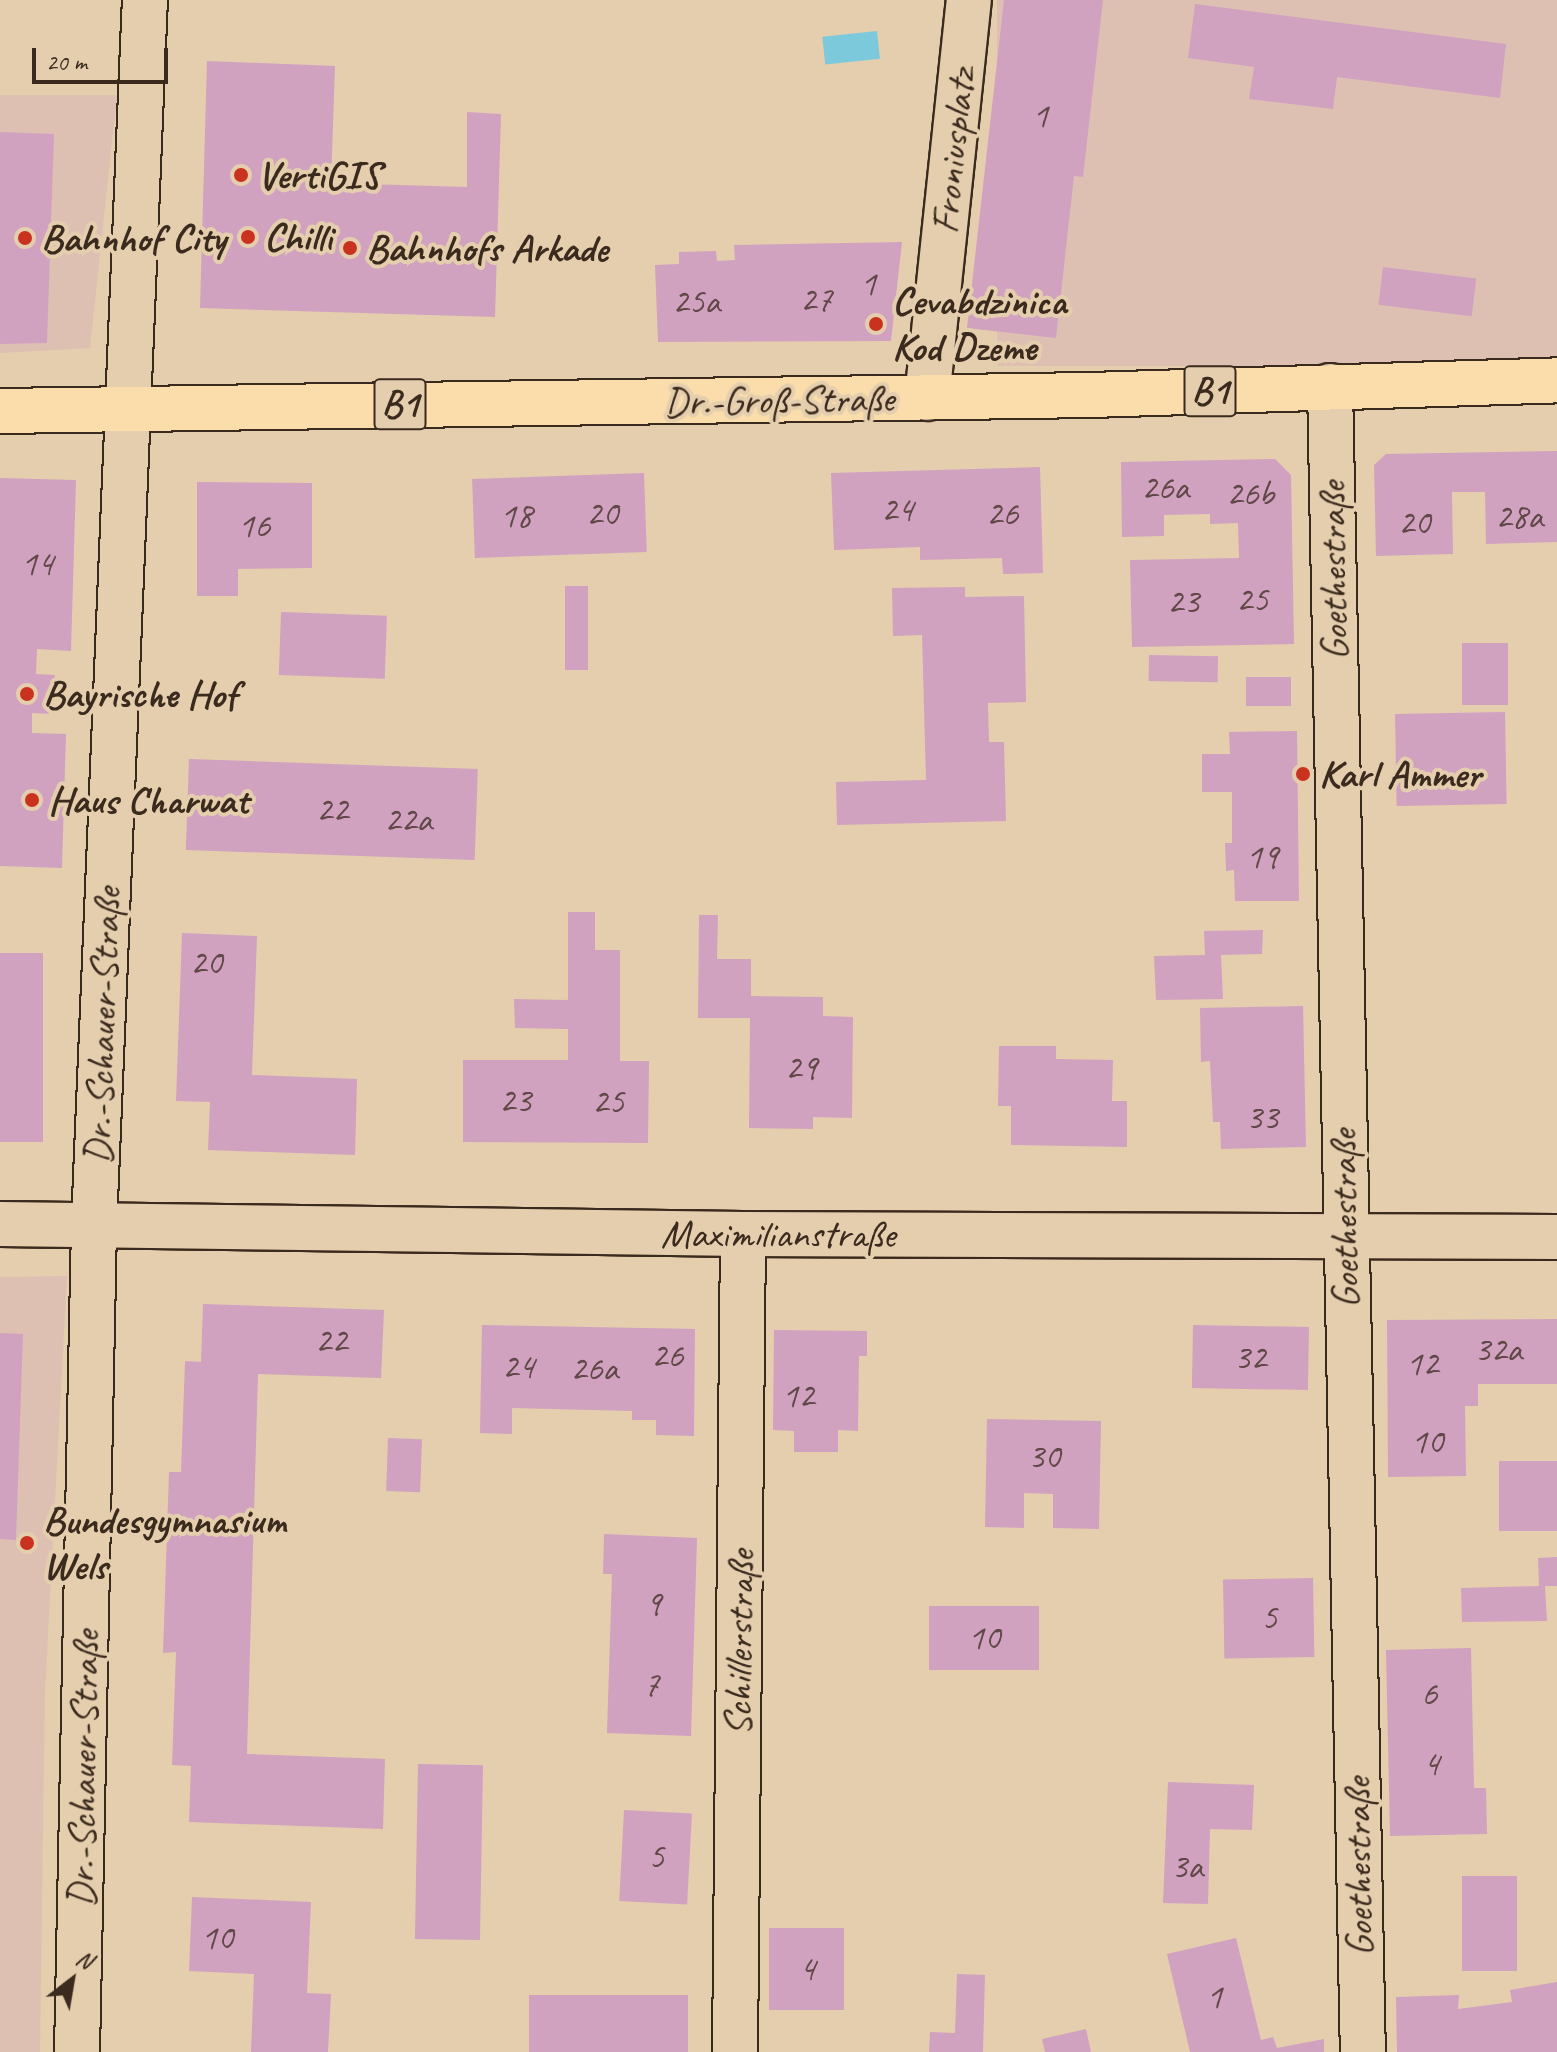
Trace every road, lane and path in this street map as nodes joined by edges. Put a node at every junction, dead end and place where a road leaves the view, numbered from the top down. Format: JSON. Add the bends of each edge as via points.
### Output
{"nodes":[{"id":1,"x":145,"y":0,"type":"edge"},
{"id":2,"x":969,"y":0,"type":"edge"},
{"id":3,"x":1557,"y":380,"type":"edge"},
{"id":4,"x":1330,"y":386,"type":"junction"},
{"id":5,"x":927,"y":398,"type":"junction"},
{"id":6,"x":125,"y":408,"type":"junction"},
{"id":7,"x":0,"y":411,"type":"edge"},
{"id":8,"x":0,"y":1224,"type":"edge"},
{"id":9,"x":94,"y":1225,"type":"junction"},
{"id":10,"x":743,"y":1234,"type":"junction"},
{"id":11,"x":1344,"y":1237,"type":"junction"},
{"id":12,"x":1557,"y":1237,"type":"edge"},
{"id":13,"x":77,"y":2052,"type":"edge"},
{"id":14,"x":735,"y":2052,"type":"edge"},
{"id":15,"x":1363,"y":2052,"type":"edge"}],
"edges":[{"from":1,"to":6,"type":"street","name":"Dr.-Schauer-Straße"},
{"from":2,"to":5,"type":"street","name":"Froniusplatz"},
{"from":3,"to":4,"type":"main road","name":"Dr.-Groß-Straße","number":"B1"},
{"from":4,"to":5,"type":"main road","name":"Dr.-Groß-Straße","number":"B1"},
{"from":4,"to":11,"type":"street","name":"Goethestraße"},
{"from":5,"to":6,"type":"main road","name":"Dr.-Groß-Straße","number":"B1"},
{"from":6,"to":7,"type":"main road","name":"Dr.-Groß-Straße","number":"B1"},
{"from":6,"to":9,"type":"street","name":"Dr.-Schauer-Straße"},
{"from":8,"to":9,"type":"street","name":"Maximilianstraße"},
{"from":9,"to":10,"type":"street","name":"Maximilianstraße"},
{"from":9,"to":13,"type":"street","name":"Dr.-Schauer-Straße"},
{"from":10,"to":11,"type":"street","name":"Maximilianstraße"},
{"from":10,"to":14,"type":"street","name":"Schillerstraße"},
{"from":11,"to":12,"type":"street","name":"Maximilianstraße"},
{"from":11,"to":15,"type":"street","name":"Goethestraße"}]}
